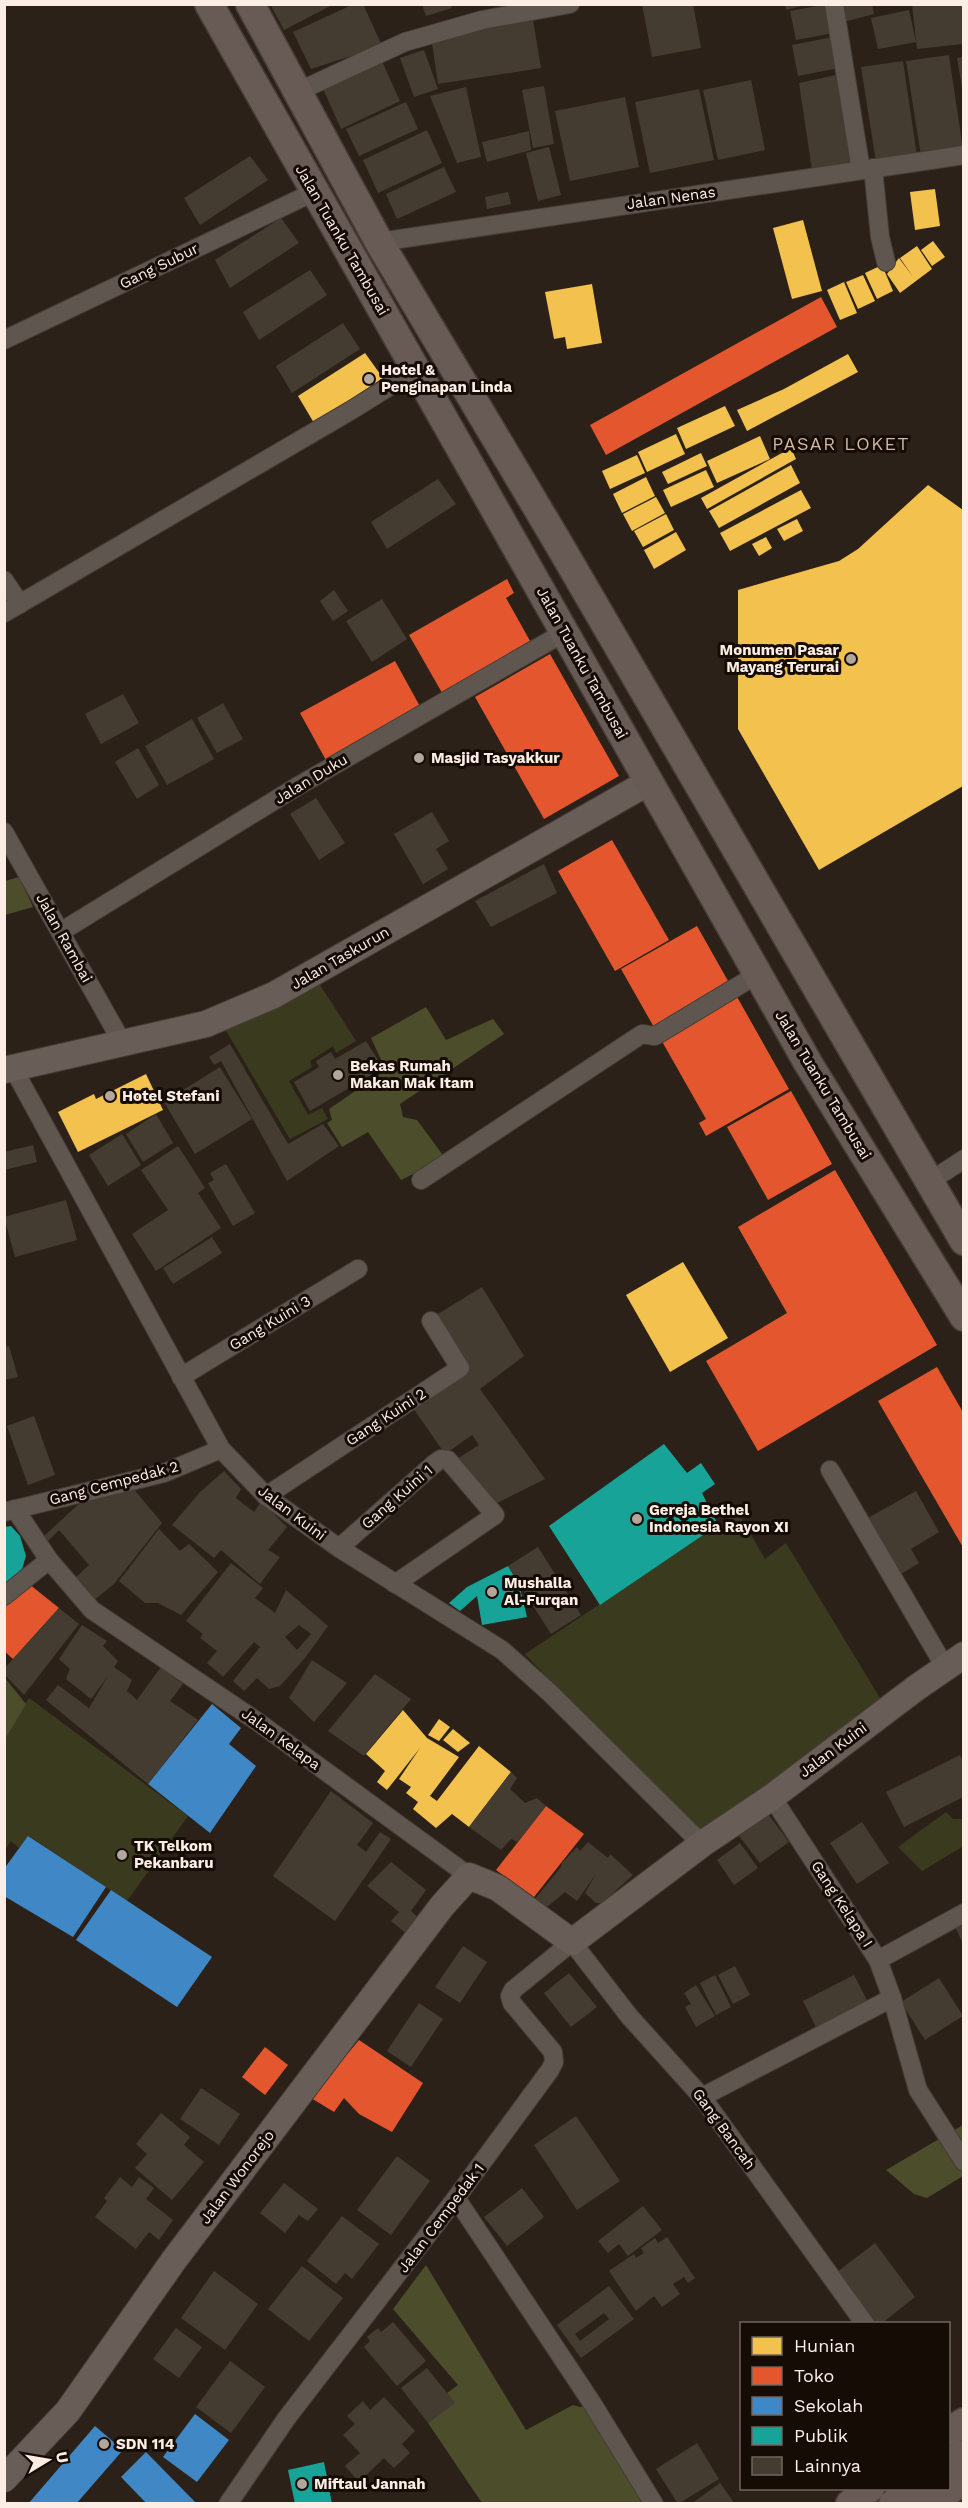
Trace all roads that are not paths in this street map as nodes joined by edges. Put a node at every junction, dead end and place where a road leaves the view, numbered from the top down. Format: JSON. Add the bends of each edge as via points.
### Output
{"nodes":[{"id":1,"x":209,"y":4,"type":"edge"},
{"id":2,"x":250,"y":4,"type":"edge"},
{"id":3,"x":570,"y":4,"type":"edge"},
{"id":4,"x":834,"y":4,"type":"edge"},
{"id":5,"x":478,"y":12,"type":"edge"},
{"id":6,"x":297,"y":92,"type":"junction"},
{"id":7,"x":963,"y":155,"type":"edge"},
{"id":8,"x":867,"y":169,"type":"junction"},
{"id":9,"x":314,"y":192,"type":"junction"},
{"id":10,"x":379,"y":242,"type":"junction"},
{"id":11,"x":886,"y":262,"type":"dead end"},
{"id":12,"x":4,"y":340,"type":"edge"},
{"id":13,"x":416,"y":370,"type":"junction"},
{"id":14,"x":4,"y":580,"type":"edge"},
{"id":15,"x":12,"y":609,"type":"edge"},
{"id":16,"x":565,"y":632,"type":"junction"},
{"id":17,"x":649,"y":782,"type":"junction"},
{"id":18,"x":4,"y":832,"type":"edge"},
{"id":19,"x":62,"y":931,"type":"junction"},
{"id":20,"x":758,"y":974,"type":"junction"},
{"id":21,"x":123,"y":1044,"type":"junction"},
{"id":22,"x":9,"y":1069,"type":"edge"},
{"id":23,"x":963,"y":1159,"type":"edge"},
{"id":24,"x":421,"y":1180,"type":"dead end"},
{"id":25,"x":929,"y":1182,"type":"junction"},
{"id":26,"x":963,"y":1241,"type":"edge"},
{"id":27,"x":358,"y":1269,"type":"dead end"},
{"id":28,"x":963,"y":1317,"type":"edge"},
{"id":29,"x":431,"y":1321,"type":"dead end"},
{"id":30,"x":181,"y":1377,"type":"junction"},
{"id":31,"x":221,"y":1449,"type":"junction"},
{"id":32,"x":830,"y":1470,"type":"dead end"},
{"id":33,"x":266,"y":1496,"type":"junction"},
{"id":34,"x":10,"y":1510,"type":"edge"},
{"id":35,"x":339,"y":1548,"type":"junction"},
{"id":36,"x":49,"y":1560,"type":"junction"},
{"id":37,"x":395,"y":1584,"type":"junction"},
{"id":38,"x":4,"y":1596,"type":"edge"},
{"id":39,"x":954,"y":1661,"type":"edge"},
{"id":40,"x":772,"y":1797,"type":"junction"},
{"id":41,"x":702,"y":1845,"type":"junction"},
{"id":42,"x":470,"y":1876,"type":"junction"},
{"id":43,"x":963,"y":1913,"type":"edge"},
{"id":44,"x":572,"y":1942,"type":"junction"},
{"id":45,"x":878,"y":1960,"type":"junction"},
{"id":46,"x":892,"y":1998,"type":"junction"},
{"id":47,"x":702,"y":2097,"type":"junction"},
{"id":48,"x":963,"y":2162,"type":"edge"},
{"id":49,"x":456,"y":2198,"type":"junction"},
{"id":50,"x":865,"y":2322,"type":"edge"},
{"id":51,"x":963,"y":2421,"type":"edge"},
{"id":52,"x":950,"y":2431,"type":"edge"},
{"id":53,"x":963,"y":2454,"type":"edge"},
{"id":54,"x":950,"y":2463,"type":"edge"},
{"id":55,"x":4,"y":2479,"type":"edge"},
{"id":56,"x":963,"y":2480,"type":"edge"},
{"id":57,"x":950,"y":2489,"type":"edge"},
{"id":58,"x":868,"y":2490,"type":"edge"},
{"id":59,"x":911,"y":2490,"type":"edge"},
{"id":60,"x":949,"y":2490,"type":"edge"},
{"id":61,"x":228,"y":2504,"type":"edge"},
{"id":62,"x":654,"y":2504,"type":"edge"},
{"id":63,"x":850,"y":2504,"type":"edge"},
{"id":64,"x":892,"y":2504,"type":"edge"},
{"id":65,"x":930,"y":2504,"type":"edge"}],
"edges":[{"from":1,"to":9,"type":"main road","name":"Jalan Tuanku Tambusai"},
{"from":2,"to":6,"type":"main road","name":"Jalan Tuanku Tambusai"},
{"from":3,"to":5,"type":"street"},
{"from":4,"to":8,"type":"street"},
{"from":5,"to":6,"type":"street"},
{"from":6,"to":10,"type":"main road","name":"Jalan Tuanku Tambusai"},
{"from":7,"to":8,"type":"street","name":"Jalan Nenas"},
{"from":8,"to":10,"type":"street","name":"Jalan Nenas"},
{"from":8,"to":11,"type":"street"},
{"from":9,"to":12,"type":"street","name":"Gang Subur"},
{"from":9,"to":13,"type":"main road","name":"Jalan Tuanku Tambusai"},
{"from":10,"to":25,"type":"main road","name":"Jalan Tuanku Tambusai"},
{"from":13,"to":15,"type":"street"},
{"from":13,"to":16,"type":"main road","name":"Jalan Tuanku Tambusai"},
{"from":14,"to":15,"type":"street"},
{"from":16,"to":17,"type":"main road","name":"Jalan Tuanku Tambusai"},
{"from":16,"to":19,"type":"street","name":"Jalan Duku","via":[[298,786]]},
{"from":17,"to":20,"type":"main road","name":"Jalan Tuanku Tambusai"},
{"from":17,"to":21,"type":"street","name":"Jalan Taskurun","via":[[274,995],[206,1024]]},
{"from":18,"to":19,"type":"street","name":"Jalan Rambai"},
{"from":19,"to":21,"type":"street","name":"Jalan Rambai"},
{"from":20,"to":24,"type":"street","via":[[655,1036],[642,1034]]},
{"from":20,"to":28,"type":"main road","name":"Jalan Tuanku Tambusai"},
{"from":21,"to":22,"type":"street","name":"Jalan Taskurun"},
{"from":22,"to":30,"type":"street","name":"Jalan Kuini"},
{"from":23,"to":25,"type":"street"},
{"from":25,"to":26,"type":"main road","name":"Jalan Tuanku Tambusai"},
{"from":27,"to":30,"type":"street","name":"Gang Kuini 3"},
{"from":29,"to":33,"type":"street","name":"Gang Kuini 2","via":[[460,1368]]},
{"from":30,"to":31,"type":"street","name":"Jalan Kuini"},
{"from":31,"to":33,"type":"street","name":"Jalan Kuini"},
{"from":31,"to":34,"type":"street","name":"Gang Cempedak 2","via":[[164,1473]]},
{"from":32,"to":39,"type":"street"},
{"from":33,"to":35,"type":"street","name":"Jalan Kuini"},
{"from":34,"to":36,"type":"street","name":"Jalan Kelapa"},
{"from":35,"to":37,"type":"street","name":"Jalan Kuini"},
{"from":35,"to":37,"type":"street","name":"Gang Kuini 1","via":[[434,1464],[448,1460],[495,1515]]},
{"from":36,"to":38,"type":"street"},
{"from":36,"to":42,"type":"street","name":"Jalan Kelapa","via":[[92,1610],[258,1722]]},
{"from":37,"to":41,"type":"street","name":"Jalan Kuini","via":[[502,1650]]},
{"from":39,"to":40,"type":"street","name":"Jalan Kuini"},
{"from":40,"to":41,"type":"street","name":"Jalan Kuini"},
{"from":40,"to":45,"type":"street","name":"Gang Kelapa I"},
{"from":41,"to":44,"type":"street","name":"Jalan Kuini"},
{"from":42,"to":44,"type":"street","name":"Jalan Kelapa","via":[[498,1888]]},
{"from":42,"to":55,"type":"street","name":"Jalan Wonorejo","via":[[442,1906],[174,2260],[68,2411]]},
{"from":43,"to":45,"type":"street","name":"Gang Kelapa I"},
{"from":44,"to":47,"type":"street","name":"Gang Bancah","via":[[629,2016]]},
{"from":44,"to":49,"type":"street","name":"Jalan Cempedak 1","via":[[510,1996],[553,2052],[554,2062]]},
{"from":45,"to":46,"type":"street"},
{"from":46,"to":47,"type":"street"},
{"from":46,"to":48,"type":"street","via":[[918,2090]]},
{"from":47,"to":50,"type":"street","name":"Gang Bancah"},
{"from":49,"to":61,"type":"street","name":"Jalan Cempedak 1","via":[[286,2419]]},
{"from":49,"to":62,"type":"street"},
{"from":51,"to":52,"type":"main road"},
{"from":53,"to":54,"type":"main road"},
{"from":56,"to":57,"type":"main road"},
{"from":58,"to":63,"type":"main road"},
{"from":59,"to":64,"type":"main road"},
{"from":60,"to":65,"type":"main road"}]}
